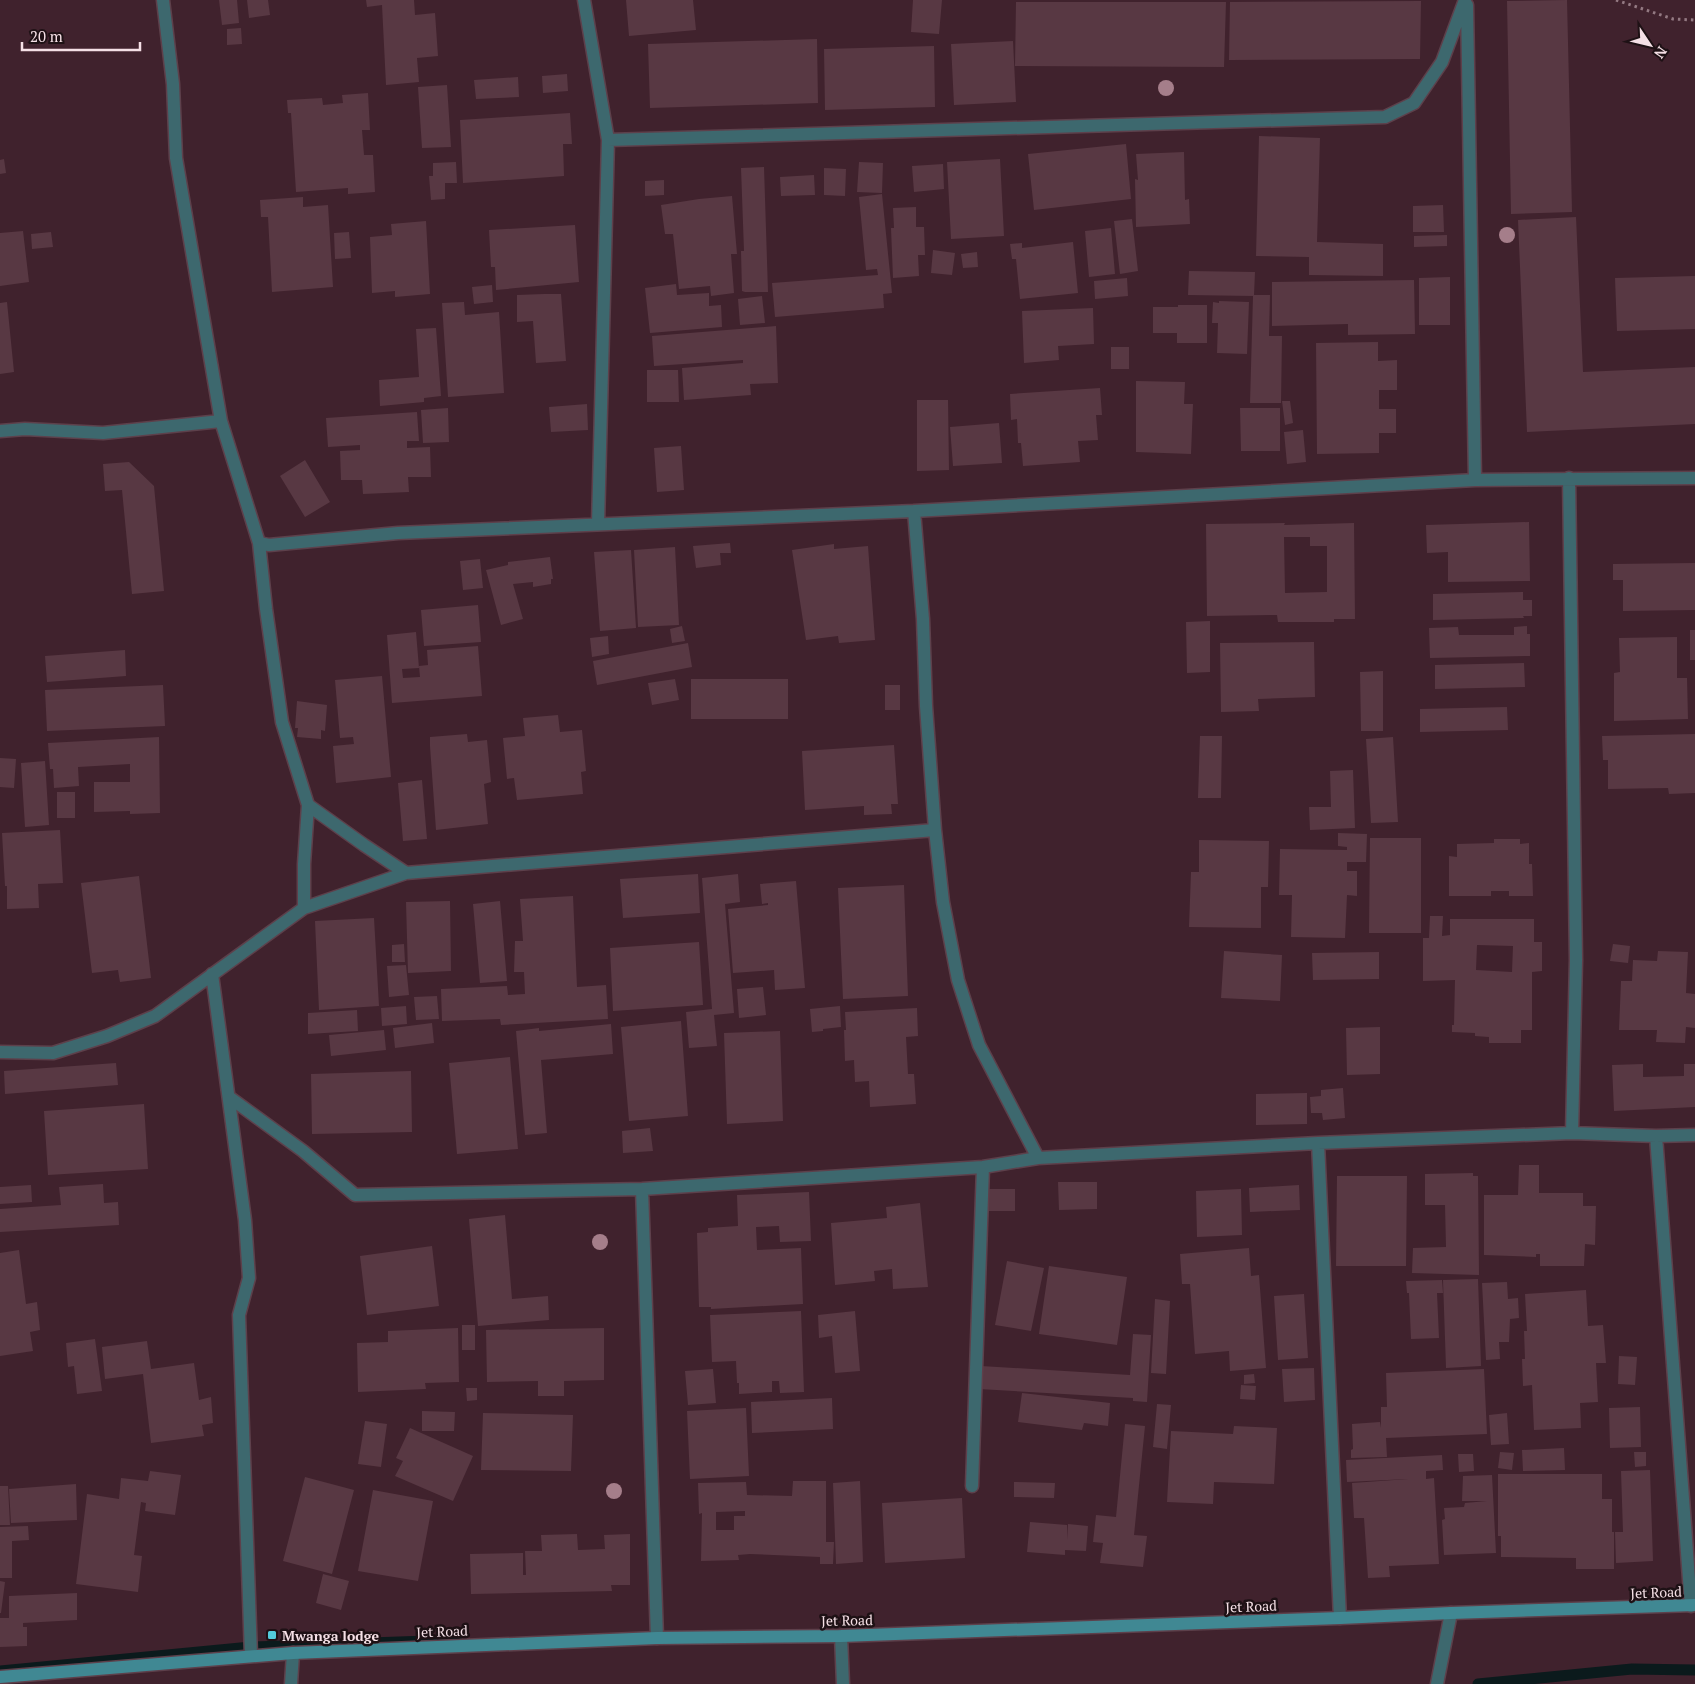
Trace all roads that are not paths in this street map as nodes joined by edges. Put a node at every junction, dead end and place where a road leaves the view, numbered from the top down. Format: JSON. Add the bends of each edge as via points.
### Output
{"nodes":[{"id":1,"x":163,"y":0,"type":"edge"},
{"id":2,"x":584,"y":0,"type":"edge"},
{"id":3,"x":1466,"y":0,"type":"edge"},
{"id":4,"x":608,"y":140,"type":"junction"},
{"id":5,"x":222,"y":421,"type":"junction"},
{"id":6,"x":0,"y":431,"type":"edge"},
{"id":7,"x":1569,"y":478,"type":"junction"},
{"id":8,"x":1695,"y":478,"type":"edge"},
{"id":9,"x":1475,"y":480,"type":"junction"},
{"id":10,"x":914,"y":511,"type":"junction"},
{"id":11,"x":598,"y":524,"type":"junction"},
{"id":12,"x":259,"y":544,"type":"junction"},
{"id":13,"x":308,"y":805,"type":"junction"},
{"id":14,"x":935,"y":830,"type":"junction"},
{"id":15,"x":406,"y":873,"type":"junction"},
{"id":16,"x":304,"y":908,"type":"junction"},
{"id":17,"x":212,"y":974,"type":"junction"},
{"id":18,"x":0,"y":1052,"type":"edge"},
{"id":19,"x":229,"y":1097,"type":"junction"},
{"id":20,"x":1572,"y":1133,"type":"junction"},
{"id":21,"x":1695,"y":1135,"type":"edge"},
{"id":22,"x":1656,"y":1136,"type":"junction"},
{"id":23,"x":1318,"y":1143,"type":"junction"},
{"id":24,"x":1038,"y":1158,"type":"junction"},
{"id":25,"x":983,"y":1167,"type":"junction"},
{"id":26,"x":642,"y":1189,"type":"junction"},
{"id":27,"x":972,"y":1486,"type":"dead end"},
{"id":28,"x":1693,"y":1606,"type":"edge"},
{"id":29,"x":1451,"y":1613,"type":"junction"},
{"id":30,"x":1340,"y":1618,"type":"junction"},
{"id":31,"x":841,"y":1636,"type":"junction"},
{"id":32,"x":657,"y":1638,"type":"junction"},
{"id":33,"x":293,"y":1652,"type":"junction"},
{"id":34,"x":251,"y":1655,"type":"junction"},
{"id":35,"x":0,"y":1677,"type":"edge"},
{"id":36,"x":291,"y":1684,"type":"edge"},
{"id":37,"x":843,"y":1684,"type":"edge"},
{"id":38,"x":1437,"y":1684,"type":"edge"}],
"edges":[{"from":1,"to":5,"type":"street","via":[[173,84],[176,158]]},
{"from":2,"to":4,"type":"street"},
{"from":3,"to":4,"type":"street","via":[[1442,62],[1414,103],[1386,116]]},
{"from":3,"to":9,"type":"street"},
{"from":4,"to":11,"type":"street"},
{"from":5,"to":6,"type":"street","via":[[103,433]]},
{"from":5,"to":12,"type":"street"},
{"from":7,"to":8,"type":"street"},
{"from":7,"to":9,"type":"street"},
{"from":7,"to":20,"type":"street","via":[[1576,960]]},
{"from":9,"to":10,"type":"street"},
{"from":10,"to":11,"type":"street"},
{"from":10,"to":14,"type":"street"},
{"from":11,"to":12,"type":"street","via":[[398,533]]},
{"from":12,"to":13,"type":"street","via":[[282,722]]},
{"from":13,"to":15,"type":"street"},
{"from":13,"to":16,"type":"street"},
{"from":14,"to":15,"type":"street"},
{"from":14,"to":24,"type":"street","via":[[943,902],[958,980],[979,1045]]},
{"from":15,"to":16,"type":"street"},
{"from":16,"to":17,"type":"street"},
{"from":17,"to":18,"type":"street","via":[[155,1016],[107,1036],[53,1053]]},
{"from":17,"to":19,"type":"street"},
{"from":19,"to":26,"type":"street","via":[[355,1195]]},
{"from":19,"to":34,"type":"street","via":[[249,1278],[239,1315]]},
{"from":20,"to":22,"type":"street"},
{"from":20,"to":23,"type":"street"},
{"from":21,"to":22,"type":"street"},
{"from":22,"to":28,"type":"street"},
{"from":23,"to":24,"type":"street"},
{"from":23,"to":30,"type":"street"},
{"from":24,"to":25,"type":"street"},
{"from":25,"to":26,"type":"street"},
{"from":25,"to":27,"type":"street"},
{"from":26,"to":32,"type":"street"},
{"from":28,"to":29,"type":"main road","name":"Jet Road"},
{"from":29,"to":30,"type":"main road","name":"Jet Road"},
{"from":29,"to":38,"type":"street"},
{"from":30,"to":31,"type":"main road","name":"Jet Road"},
{"from":31,"to":32,"type":"main road","name":"Jet Road"},
{"from":31,"to":37,"type":"street"},
{"from":32,"to":33,"type":"main road","name":"Jet Road"},
{"from":33,"to":34,"type":"main road","name":"Jet Road"},
{"from":33,"to":36,"type":"street"},
{"from":34,"to":35,"type":"main road","name":"Jet Road"}]}
